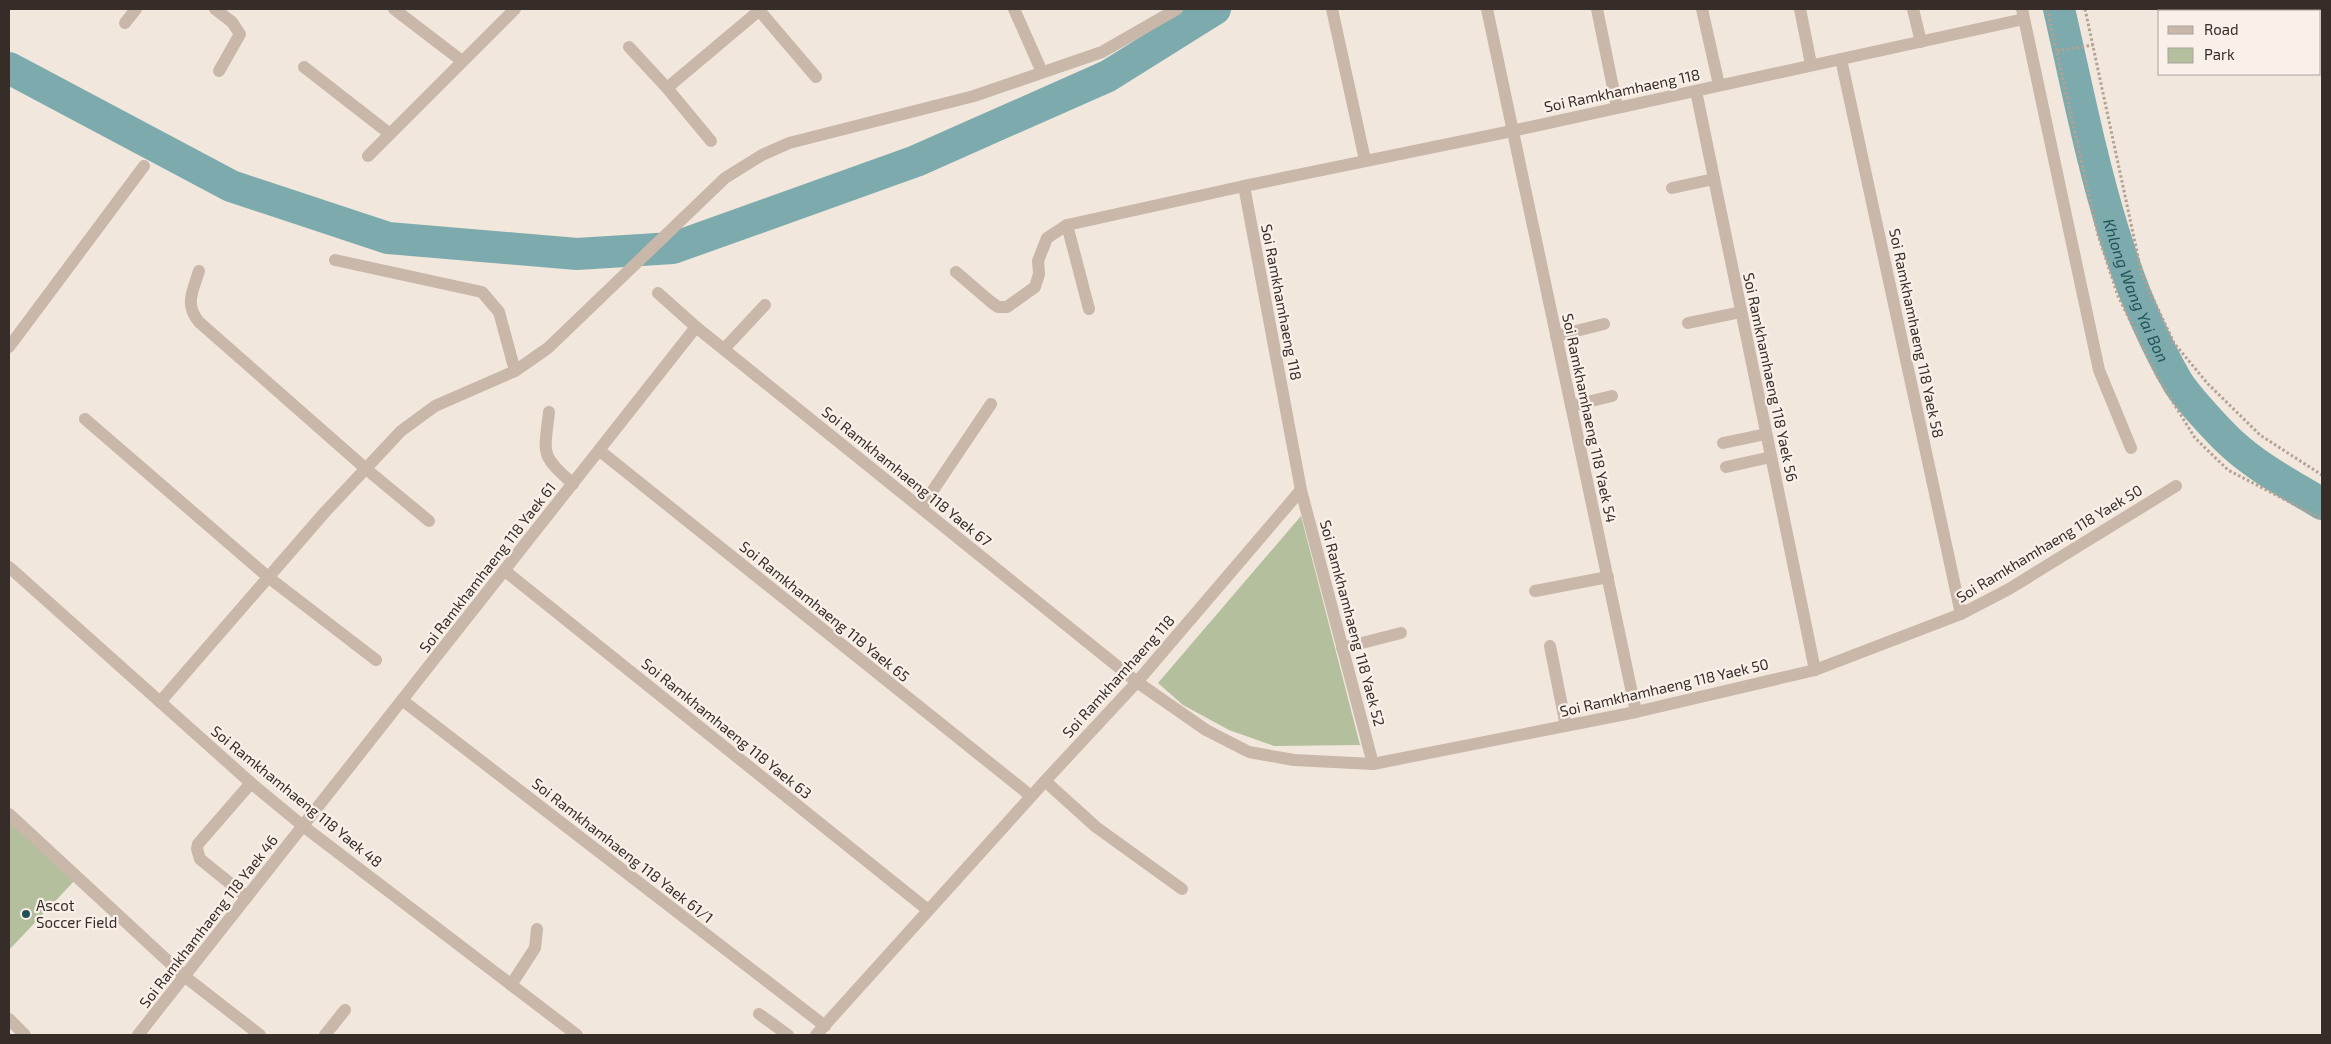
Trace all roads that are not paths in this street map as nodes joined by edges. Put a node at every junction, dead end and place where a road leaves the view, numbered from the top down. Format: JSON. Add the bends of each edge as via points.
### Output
{"nodes":[{"id":1,"x":136,"y":9,"type":"edge"},
{"id":2,"x":215,"y":9,"type":"edge"},
{"id":3,"x":394,"y":9,"type":"edge"},
{"id":4,"x":514,"y":9,"type":"edge"},
{"id":5,"x":759,"y":9,"type":"edge"},
{"id":6,"x":1014,"y":9,"type":"edge"},
{"id":7,"x":1177,"y":9,"type":"edge"},
{"id":8,"x":1332,"y":9,"type":"edge"},
{"id":9,"x":1487,"y":9,"type":"edge"},
{"id":10,"x":1597,"y":9,"type":"edge"},
{"id":11,"x":1702,"y":9,"type":"edge"},
{"id":12,"x":1800,"y":9,"type":"edge"},
{"id":13,"x":1913,"y":9,"type":"edge"},
{"id":14,"x":2023,"y":14,"type":"edge"},
{"id":15,"x":125,"y":23,"type":"dead end"},
{"id":16,"x":1921,"y":42,"type":"junction"},
{"id":17,"x":629,"y":47,"type":"dead end"},
{"id":18,"x":1841,"y":59,"type":"junction"},
{"id":19,"x":462,"y":62,"type":"junction"},
{"id":20,"x":1811,"y":64,"type":"junction"},
{"id":21,"x":304,"y":68,"type":"dead end"},
{"id":22,"x":219,"y":71,"type":"dead end"},
{"id":23,"x":1042,"y":72,"type":"junction"},
{"id":24,"x":816,"y":77,"type":"dead end"},
{"id":25,"x":1719,"y":85,"type":"junction"},
{"id":26,"x":667,"y":88,"type":"junction"},
{"id":27,"x":1696,"y":91,"type":"junction"},
{"id":28,"x":1617,"y":107,"type":"junction"},
{"id":29,"x":1512,"y":131,"type":"junction"},
{"id":30,"x":390,"y":134,"type":"junction"},
{"id":31,"x":710,"y":141,"type":"dead end"},
{"id":32,"x":368,"y":156,"type":"dead end"},
{"id":33,"x":1366,"y":160,"type":"junction"},
{"id":34,"x":144,"y":166,"type":"dead end"},
{"id":35,"x":1714,"y":179,"type":"junction"},
{"id":36,"x":1244,"y":186,"type":"junction"},
{"id":37,"x":1672,"y":188,"type":"dead end"},
{"id":38,"x":1067,"y":225,"type":"junction"},
{"id":39,"x":335,"y":260,"type":"dead end"},
{"id":40,"x":199,"y":271,"type":"dead end"},
{"id":41,"x":956,"y":272,"type":"dead end"},
{"id":42,"x":658,"y":293,"type":"dead end"},
{"id":43,"x":765,"y":305,"type":"dead end"},
{"id":44,"x":1089,"y":309,"type":"dead end"},
{"id":45,"x":1741,"y":312,"type":"junction"},
{"id":46,"x":1688,"y":323,"type":"dead end"},
{"id":47,"x":1604,"y":324,"type":"dead end"},
{"id":48,"x":696,"y":327,"type":"junction"},
{"id":49,"x":1556,"y":336,"type":"junction"},
{"id":50,"x":9,"y":347,"type":"edge"},
{"id":51,"x":724,"y":349,"type":"junction"},
{"id":52,"x":515,"y":371,"type":"junction"},
{"id":53,"x":1612,"y":396,"type":"dead end"},
{"id":54,"x":991,"y":404,"type":"dead end"},
{"id":55,"x":1571,"y":406,"type":"junction"},
{"id":56,"x":549,"y":412,"type":"dead end"},
{"id":57,"x":85,"y":419,"type":"dead end"},
{"id":58,"x":1766,"y":434,"type":"junction"},
{"id":59,"x":1723,"y":443,"type":"dead end"},
{"id":60,"x":2131,"y":448,"type":"dead end"},
{"id":61,"x":600,"y":451,"type":"junction"},
{"id":62,"x":1771,"y":457,"type":"junction"},
{"id":63,"x":1726,"y":467,"type":"dead end"},
{"id":64,"x":365,"y":468,"type":"junction"},
{"id":65,"x":573,"y":484,"type":"junction"},
{"id":66,"x":2176,"y":486,"type":"dead end"},
{"id":67,"x":1301,"y":490,"type":"junction"},
{"id":68,"x":921,"y":508,"type":"junction"},
{"id":69,"x":429,"y":521,"type":"dead end"},
{"id":70,"x":9,"y":567,"type":"edge"},
{"id":71,"x":505,"y":571,"type":"junction"},
{"id":72,"x":268,"y":577,"type":"junction"},
{"id":73,"x":1608,"y":577,"type":"junction"},
{"id":74,"x":1535,"y":591,"type":"dead end"},
{"id":75,"x":1961,"y":614,"type":"junction"},
{"id":76,"x":1401,"y":633,"type":"dead end"},
{"id":77,"x":1550,"y":646,"type":"dead end"},
{"id":78,"x":1342,"y":648,"type":"junction"},
{"id":79,"x":376,"y":660,"type":"dead end"},
{"id":80,"x":1815,"y":670,"type":"junction"},
{"id":81,"x":1137,"y":682,"type":"junction"},
{"id":82,"x":402,"y":700,"type":"junction"},
{"id":83,"x":160,"y":702,"type":"junction"},
{"id":84,"x":1636,"y":712,"type":"junction"},
{"id":85,"x":1566,"y":726,"type":"junction"},
{"id":86,"x":1373,"y":764,"type":"junction"},
{"id":87,"x":1045,"y":781,"type":"junction"},
{"id":88,"x":251,"y":783,"type":"junction"},
{"id":89,"x":1031,"y":796,"type":"junction"},
{"id":90,"x":9,"y":814,"type":"edge"},
{"id":91,"x":303,"y":826,"type":"junction"},
{"id":92,"x":1182,"y":889,"type":"dead end"},
{"id":93,"x":247,"y":896,"type":"junction"},
{"id":94,"x":928,"y":910,"type":"junction"},
{"id":95,"x":537,"y":929,"type":"dead end"},
{"id":96,"x":184,"y":976,"type":"junction"},
{"id":97,"x":511,"y":985,"type":"junction"},
{"id":98,"x":345,"y":1010,"type":"dead end"},
{"id":99,"x":759,"y":1014,"type":"dead end"},
{"id":100,"x":9,"y":1019,"type":"edge"},
{"id":101,"x":821,"y":1031,"type":"edge"},
{"id":102,"x":25,"y":1035,"type":"edge"},
{"id":103,"x":138,"y":1035,"type":"edge"},
{"id":104,"x":260,"y":1035,"type":"edge"},
{"id":105,"x":326,"y":1035,"type":"edge"},
{"id":106,"x":577,"y":1035,"type":"edge"},
{"id":107,"x":788,"y":1035,"type":"edge"}],
"edges":[{"from":1,"to":15,"type":"street"},
{"from":2,"to":22,"type":"street","via":[[232,22],[240,34]]},
{"from":3,"to":19,"type":"street"},
{"from":4,"to":19,"type":"street"},
{"from":5,"to":24,"type":"street"},
{"from":5,"to":26,"type":"street"},
{"from":6,"to":23,"type":"street"},
{"from":7,"to":23,"type":"street","via":[[1102,52]]},
{"from":8,"to":33,"type":"street"},
{"from":9,"to":29,"type":"street","name":"Soi Ramkhamhaeng 118 Yaek 54"},
{"from":10,"to":28,"type":"street"},
{"from":11,"to":25,"type":"street"},
{"from":12,"to":20,"type":"street"},
{"from":13,"to":16,"type":"street"},
{"from":14,"to":16,"type":"street","name":"Soi Ramkhamhaeng 118"},
{"from":14,"to":60,"type":"street","via":[[2099,370]]},
{"from":16,"to":18,"type":"street","name":"Soi Ramkhamhaeng 118"},
{"from":17,"to":26,"type":"street"},
{"from":18,"to":20,"type":"street","name":"Soi Ramkhamhaeng 118"},
{"from":18,"to":75,"type":"street","name":"Soi Ramkhamhaeng 118 Yaek 58"},
{"from":19,"to":30,"type":"street"},
{"from":20,"to":25,"type":"street","name":"Soi Ramkhamhaeng 118"},
{"from":21,"to":30,"type":"street"},
{"from":23,"to":52,"type":"street","via":[[974,96],[789,144],[762,155],[725,178],[548,348]]},
{"from":25,"to":27,"type":"street","name":"Soi Ramkhamhaeng 118"},
{"from":26,"to":31,"type":"street"},
{"from":27,"to":28,"type":"street","name":"Soi Ramkhamhaeng 118"},
{"from":27,"to":35,"type":"street","name":"Soi Ramkhamhaeng 118 Yaek 56"},
{"from":28,"to":29,"type":"street","name":"Soi Ramkhamhaeng 118"},
{"from":29,"to":33,"type":"street","name":"Soi Ramkhamhaeng 118"},
{"from":29,"to":49,"type":"street","name":"Soi Ramkhamhaeng 118 Yaek 54"},
{"from":30,"to":32,"type":"street"},
{"from":33,"to":36,"type":"street","name":"Soi Ramkhamhaeng 118"},
{"from":34,"to":50,"type":"street"},
{"from":35,"to":37,"type":"street"},
{"from":35,"to":45,"type":"street","name":"Soi Ramkhamhaeng 118 Yaek 56"},
{"from":36,"to":38,"type":"street"},
{"from":36,"to":67,"type":"street","name":"Soi Ramkhamhaeng 118"},
{"from":38,"to":41,"type":"street","via":[[1047,238],[1038,261],[1035,287],[1006,307],[991,302]]},
{"from":38,"to":44,"type":"street"},
{"from":39,"to":52,"type":"street","via":[[482,292],[499,312]]},
{"from":40,"to":64,"type":"street","via":[[190,299],[192,313]]},
{"from":42,"to":48,"type":"street","name":"Soi Ramkhamhaeng 118 Yaek 67"},
{"from":43,"to":51,"type":"street"},
{"from":45,"to":46,"type":"street"},
{"from":45,"to":58,"type":"street","name":"Soi Ramkhamhaeng 118 Yaek 56"},
{"from":47,"to":49,"type":"street"},
{"from":48,"to":51,"type":"street","name":"Soi Ramkhamhaeng 118 Yaek 67"},
{"from":48,"to":61,"type":"street","name":"Soi Ramkhamhaeng 118 Yaek 61"},
{"from":49,"to":55,"type":"street","name":"Soi Ramkhamhaeng 118 Yaek 54"},
{"from":51,"to":68,"type":"street","name":"Soi Ramkhamhaeng 118 Yaek 67"},
{"from":52,"to":64,"type":"street","via":[[435,406],[401,431]]},
{"from":53,"to":55,"type":"street"},
{"from":54,"to":68,"type":"street"},
{"from":55,"to":73,"type":"street","name":"Soi Ramkhamhaeng 118 Yaek 54"},
{"from":56,"to":65,"type":"street","via":[[545,453],[553,466]]},
{"from":57,"to":72,"type":"street"},
{"from":58,"to":59,"type":"street"},
{"from":58,"to":62,"type":"street","name":"Soi Ramkhamhaeng 118 Yaek 56"},
{"from":61,"to":65,"type":"street","name":"Soi Ramkhamhaeng 118 Yaek 61"},
{"from":61,"to":89,"type":"street","name":"Soi Ramkhamhaeng 118 Yaek 65"},
{"from":62,"to":63,"type":"street"},
{"from":62,"to":80,"type":"street","name":"Soi Ramkhamhaeng 118 Yaek 56"},
{"from":64,"to":69,"type":"street"},
{"from":64,"to":72,"type":"street"},
{"from":65,"to":71,"type":"street","name":"Soi Ramkhamhaeng 118 Yaek 61"},
{"from":66,"to":75,"type":"street","name":"Soi Ramkhamhaeng 118 Yaek 50","via":[[2008,589]]},
{"from":67,"to":78,"type":"street","name":"Soi Ramkhamhaeng 118 Yaek 52"},
{"from":67,"to":81,"type":"street","name":"Soi Ramkhamhaeng 118"},
{"from":68,"to":81,"type":"street","name":"Soi Ramkhamhaeng 118 Yaek 67"},
{"from":70,"to":83,"type":"street","name":"Soi Ramkhamhaeng 118 Yaek 48"},
{"from":71,"to":82,"type":"street","name":"Soi Ramkhamhaeng 118 Yaek 61"},
{"from":71,"to":94,"type":"street","name":"Soi Ramkhamhaeng 118 Yaek 63"},
{"from":72,"to":79,"type":"street"},
{"from":72,"to":83,"type":"street"},
{"from":73,"to":74,"type":"street"},
{"from":73,"to":84,"type":"street","name":"Soi Ramkhamhaeng 118 Yaek 54"},
{"from":75,"to":80,"type":"street","name":"Soi Ramkhamhaeng 118 Yaek 50"},
{"from":76,"to":78,"type":"street"},
{"from":77,"to":85,"type":"street"},
{"from":78,"to":86,"type":"street","name":"Soi Ramkhamhaeng 118 Yaek 52"},
{"from":80,"to":84,"type":"street","name":"Soi Ramkhamhaeng 118 Yaek 50"},
{"from":81,"to":86,"type":"street","name":"Soi Ramkhamhaeng 118 Yaek 50","via":[[1206,730],[1249,752],[1294,760]]},
{"from":81,"to":87,"type":"street","name":"Soi Ramkhamhaeng 118"},
{"from":82,"to":91,"type":"street","name":"Soi Ramkhamhaeng 118 Yaek 61"},
{"from":82,"to":101,"type":"street","name":"Soi Ramkhamhaeng 118 Yaek 61/1"},
{"from":83,"to":88,"type":"street","name":"Soi Ramkhamhaeng 118 Yaek 48"},
{"from":84,"to":85,"type":"street","name":"Soi Ramkhamhaeng 118 Yaek 50"},
{"from":85,"to":86,"type":"street","name":"Soi Ramkhamhaeng 118 Yaek 50"},
{"from":87,"to":89,"type":"street","name":"Soi Ramkhamhaeng 118"},
{"from":87,"to":92,"type":"street","via":[[1096,827]]},
{"from":88,"to":91,"type":"street","name":"Soi Ramkhamhaeng 118 Yaek 48"},
{"from":88,"to":93,"type":"street","via":[[197,849],[200,859]]},
{"from":89,"to":94,"type":"street","name":"Soi Ramkhamhaeng 118"},
{"from":90,"to":96,"type":"street"},
{"from":91,"to":93,"type":"street","name":"Soi Ramkhamhaeng 118 Yaek 46"},
{"from":91,"to":97,"type":"street","name":"Soi Ramkhamhaeng 118 Yaek 48"},
{"from":93,"to":96,"type":"street","name":"Soi Ramkhamhaeng 118 Yaek 46"},
{"from":94,"to":101,"type":"street","name":"Soi Ramkhamhaeng 118"},
{"from":95,"to":97,"type":"street","via":[[535,948]]},
{"from":96,"to":103,"type":"street","name":"Soi Ramkhamhaeng 118 Yaek 46"},
{"from":96,"to":104,"type":"street"},
{"from":97,"to":106,"type":"street","name":"Soi Ramkhamhaeng 118 Yaek 48"},
{"from":98,"to":105,"type":"street"},
{"from":99,"to":107,"type":"street"},
{"from":100,"to":102,"type":"street"}]}
